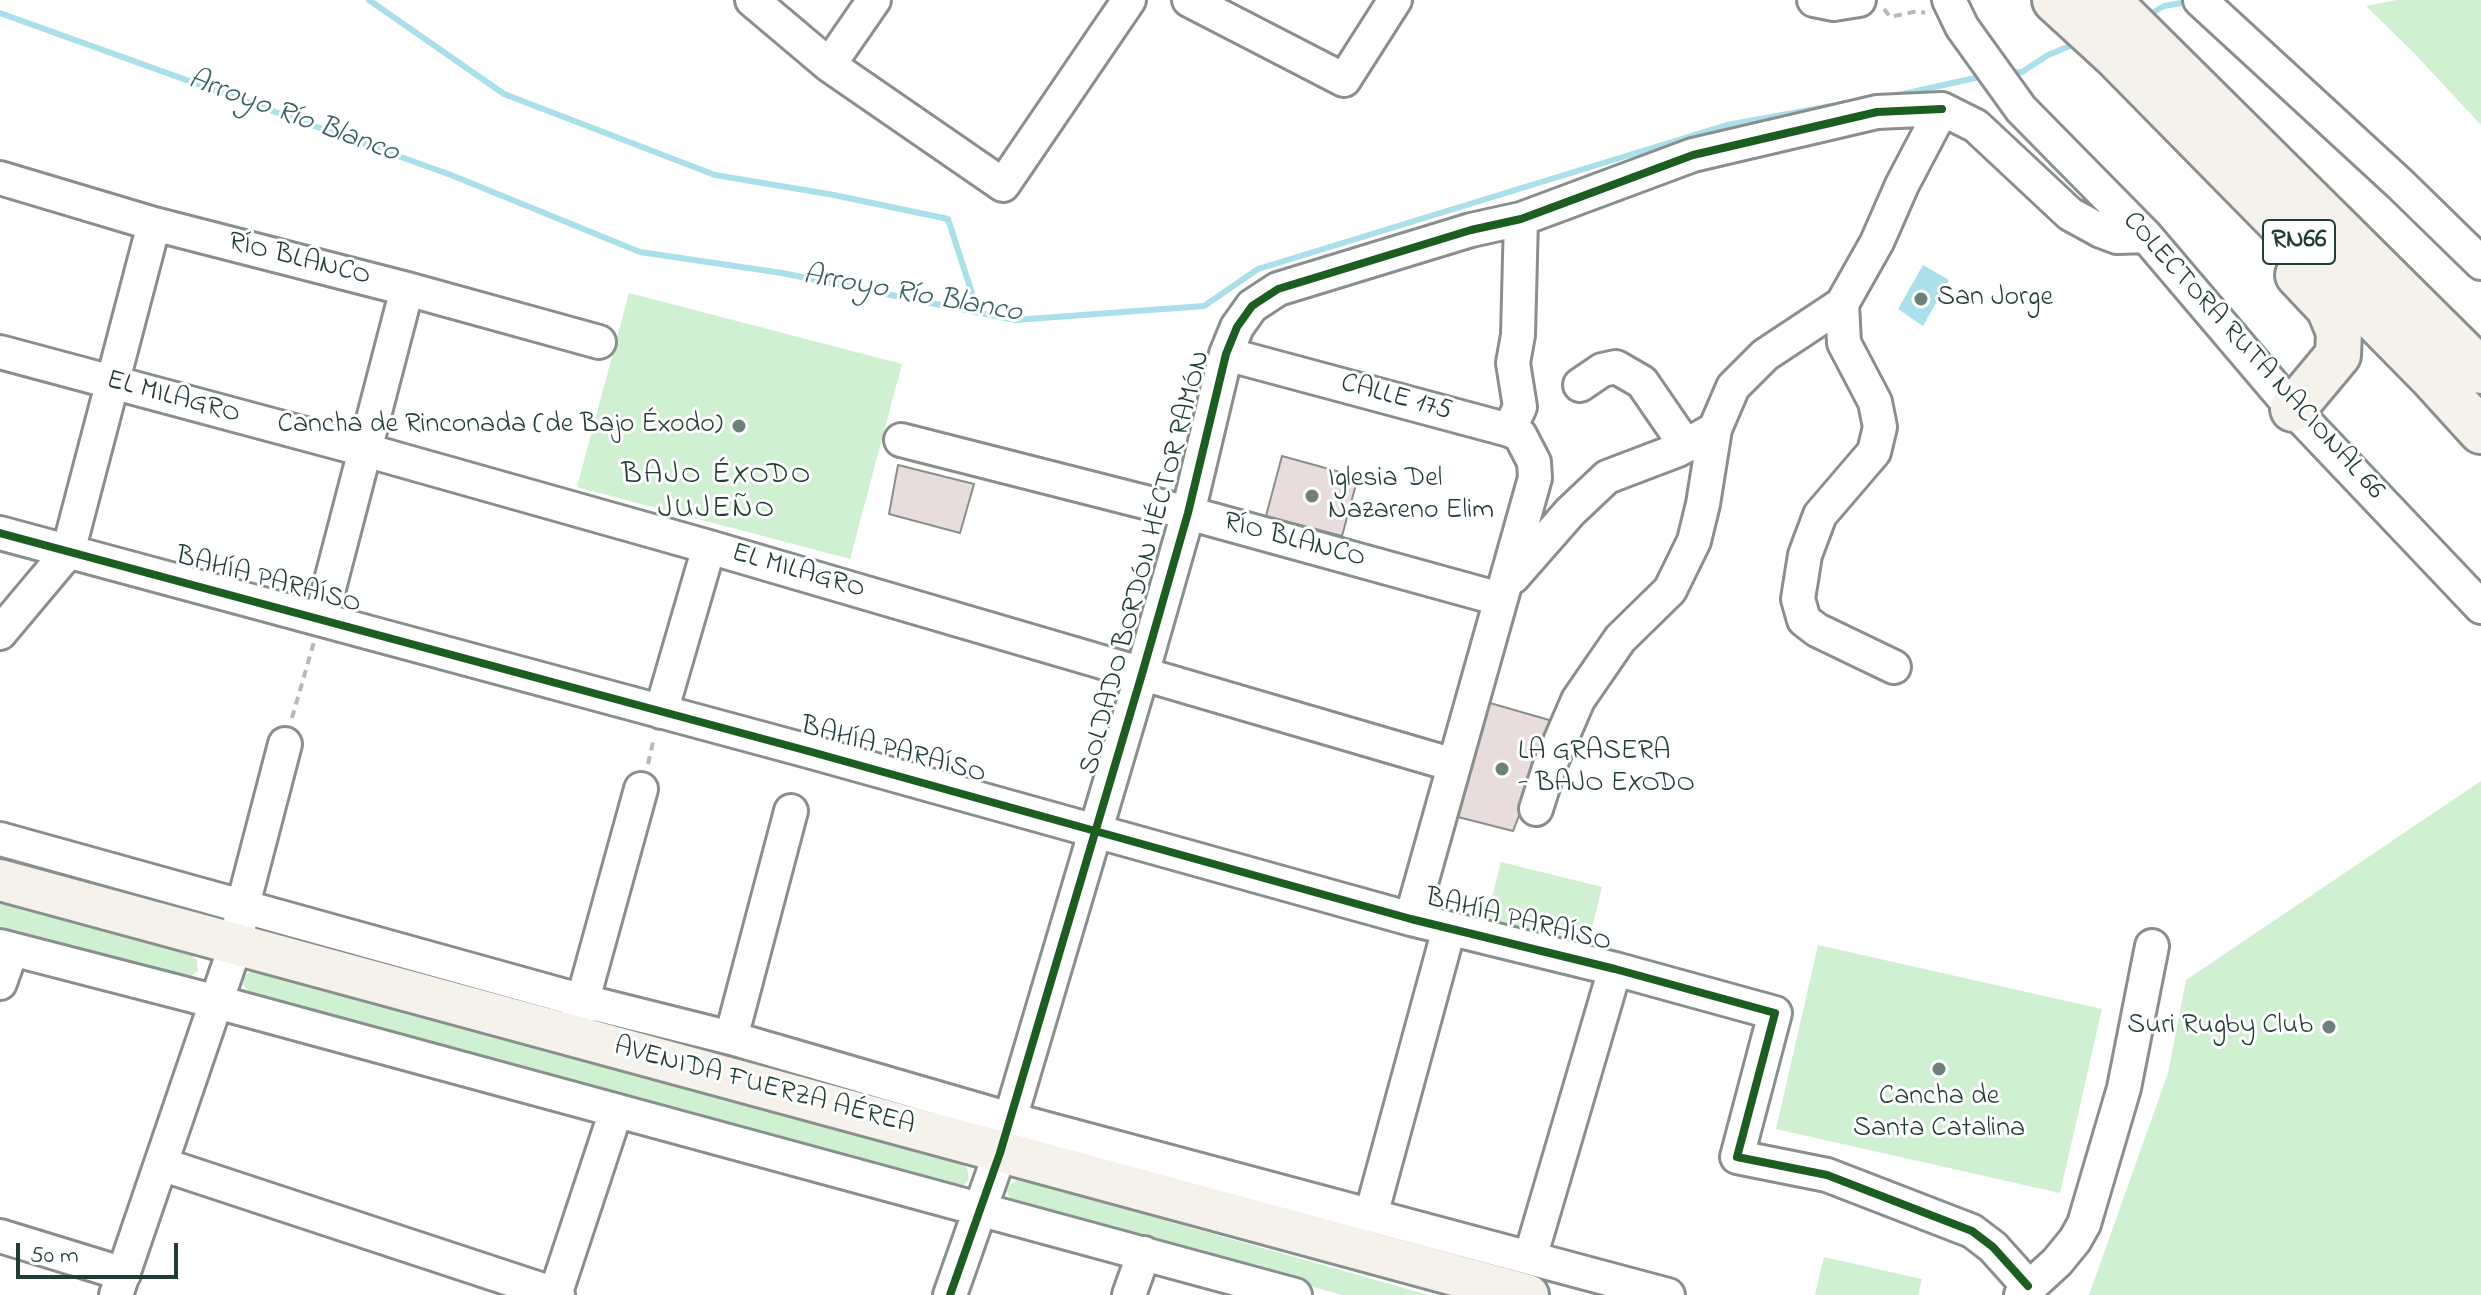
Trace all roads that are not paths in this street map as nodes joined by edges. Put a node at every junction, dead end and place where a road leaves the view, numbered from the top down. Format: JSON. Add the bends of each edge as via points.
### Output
{"nodes":[{"id":1,"x":752,"y":0,"type":"edge"},
{"id":2,"x":874,"y":0,"type":"edge"},
{"id":3,"x":1129,"y":0,"type":"edge"},
{"id":4,"x":1189,"y":0,"type":"edge"},
{"id":5,"x":1395,"y":0,"type":"edge"},
{"id":6,"x":1814,"y":0,"type":"edge"},
{"id":7,"x":1859,"y":0,"type":"edge"},
{"id":8,"x":2107,"y":0,"type":"edge"},
{"id":9,"x":2200,"y":0,"type":"edge"},
{"id":10,"x":2061,"y":7,"type":"edge"},
{"id":11,"x":1948,"y":16,"type":"edge"},
{"id":12,"x":2119,"y":52,"type":"junction"},
{"id":13,"x":829,"y":65,"type":"junction"},
{"id":14,"x":1942,"y":109,"type":"junction"},
{"id":15,"x":0,"y":178,"type":"edge"},
{"id":16,"x":1521,"y":219,"type":"junction"},
{"id":17,"x":154,"y":224,"type":"junction"},
{"id":18,"x":2146,"y":236,"type":"junction"},
{"id":19,"x":2481,"y":263,"type":"edge"},
{"id":20,"x":407,"y":289,"type":"junction"},
{"id":21,"x":1842,"y":304,"type":"junction"},
{"id":22,"x":599,"y":342,"type":"dead end"},
{"id":23,"x":0,"y":352,"type":"edge"},
{"id":24,"x":1226,"y":354,"type":"junction"},
{"id":25,"x":2481,"y":371,"type":"edge"},
{"id":26,"x":114,"y":384,"type":"junction"},
{"id":27,"x":1580,"y":385,"type":"dead end"},
{"id":28,"x":2293,"y":409,"type":"junction"},
{"id":29,"x":1715,"y":429,"type":"junction"},
{"id":30,"x":1509,"y":430,"type":"junction"},
{"id":31,"x":2481,"y":431,"type":"edge"},
{"id":32,"x":901,"y":440,"type":"dead end"},
{"id":33,"x":1686,"y":446,"type":"junction"},
{"id":34,"x":365,"y":450,"type":"junction"},
{"id":35,"x":1188,"y":513,"type":"junction"},
{"id":36,"x":0,"y":533,"type":"edge"},
{"id":37,"x":709,"y":547,"type":"junction"},
{"id":38,"x":68,"y":552,"type":"junction"},
{"id":39,"x":1502,"y":594,"type":"junction"},
{"id":40,"x":2481,"y":607,"type":"edge"},
{"id":41,"x":321,"y":619,"type":"junction"},
{"id":42,"x":0,"y":633,"type":"edge"},
{"id":43,"x":1894,"y":667,"type":"dead end"},
{"id":44,"x":1142,"y":674,"type":"junction"},
{"id":45,"x":661,"y":712,"type":"junction"},
{"id":46,"x":285,"y":744,"type":"road end"},
{"id":47,"x":1454,"y":765,"type":"junction"},
{"id":48,"x":641,"y":789,"type":"road end"},
{"id":49,"x":1536,"y":809,"type":"dead end"},
{"id":50,"x":791,"y":811,"type":"dead end"},
{"id":51,"x":1095,"y":831,"type":"junction"},
{"id":52,"x":0,"y":839,"type":"edge"},
{"id":53,"x":0,"y":880,"type":"edge"},
{"id":54,"x":243,"y":905,"type":"junction"},
{"id":55,"x":1411,"y":919,"type":"junction"},
{"id":56,"x":1449,"y":929,"type":"junction"},
{"id":57,"x":236,"y":944,"type":"junction"},
{"id":58,"x":2152,"y":946,"type":"dead end"},
{"id":59,"x":6,"y":947,"type":"edge"},
{"id":60,"x":1615,"y":969,"type":"junction"},
{"id":61,"x":0,"y":983,"type":"edge"},
{"id":62,"x":217,"y":1002,"type":"junction"},
{"id":63,"x":577,"y":1019,"type":"junction"},
{"id":64,"x":731,"y":1038,"type":"junction"},
{"id":65,"x":616,"y":1111,"type":"junction"},
{"id":66,"x":1005,"y":1136,"type":"junction"},
{"id":67,"x":161,"y":1164,"type":"junction"},
{"id":68,"x":982,"y":1209,"type":"junction"},
{"id":69,"x":1371,"y":1215,"type":"junction"},
{"id":70,"x":0,"y":1236,"type":"edge"},
{"id":71,"x":1144,"y":1253,"type":"junction"},
{"id":72,"x":1529,"y":1276,"type":"edge"},
{"id":73,"x":120,"y":1284,"type":"edge"},
{"id":74,"x":1472,"y":1287,"type":"edge"},
{"id":75,"x":2024,"y":1291,"type":"edge"},
{"id":76,"x":556,"y":1295,"type":"edge"},
{"id":77,"x":950,"y":1295,"type":"edge"},
{"id":78,"x":1129,"y":1295,"type":"edge"},
{"id":79,"x":1295,"y":1295,"type":"edge"},
{"id":80,"x":1668,"y":1295,"type":"edge"}],
"edges":[{"from":1,"to":13,"type":"street"},
{"from":2,"to":13,"type":"street"},
{"from":3,"to":13,"type":"street","via":[[1003,185]]},
{"from":4,"to":5,"type":"street","via":[[1344,80]]},
{"from":6,"to":7,"type":"street"},
{"from":8,"to":12,"type":"highway","number":"RN66"},
{"from":9,"to":19,"type":"street"},
{"from":10,"to":12,"type":"highway","number":"RN66"},
{"from":11,"to":18,"type":"street","name":"COLECTORA RUTA NACIONAL 66","via":[[2021,109]]},
{"from":12,"to":25,"type":"highway","number":"RN66"},
{"from":12,"to":28,"type":"highway","via":[[2329,308],[2339,332],[2338,355]]},
{"from":12,"to":31,"type":"highway","number":"RN66"},
{"from":14,"to":16,"type":"street","name":"SOLDADO BORDÓN HÉCTOR RAMÓN","via":[[1877,112],[1693,155]]},
{"from":14,"to":18,"type":"street","via":[[1976,126],[2070,214],[2117,237]]},
{"from":14,"to":21,"type":"street"},
{"from":15,"to":17,"type":"street","name":"RÍO BLANCO"},
{"from":16,"to":24,"type":"street","name":"SOLDADO BORDÓN HÉCTOR RAMÓN","via":[[1278,289],[1252,306]]},
{"from":16,"to":30,"type":"street","via":[[1513,363],[1520,407]]},
{"from":17,"to":20,"type":"street","name":"RÍO BLANCO"},
{"from":17,"to":26,"type":"street"},
{"from":18,"to":28,"type":"street","name":"COLECTORA RUTA NACIONAL 66"},
{"from":20,"to":22,"type":"street","name":"RÍO BLANCO"},
{"from":20,"to":34,"type":"street"},
{"from":21,"to":29,"type":"street","via":[[1765,355],[1733,387]]},
{"from":21,"to":43,"type":"street","via":[[1844,343],[1875,402],[1880,427],[1874,452],[1820,515],[1805,555],[1798,599],[1804,620],[1817,630]]},
{"from":23,"to":26,"type":"street","name":"EL MILAGRO"},
{"from":24,"to":30,"type":"street","name":"CALLE 175"},
{"from":24,"to":35,"type":"street","name":"SOLDADO BORDÓN HÉCTOR RAMÓN"},
{"from":26,"to":34,"type":"street","name":"EL MILAGRO"},
{"from":26,"to":38,"type":"street"},
{"from":27,"to":33,"type":"street","via":[[1616,367],[1642,382]]},
{"from":28,"to":40,"type":"street","name":"COLECTORA RUTA NACIONAL 66"},
{"from":29,"to":33,"type":"street"},
{"from":29,"to":49,"type":"street","via":[[1703,504],[1688,553],[1670,590],[1620,639],[1578,700]]},
{"from":30,"to":39,"type":"street","via":[[1520,435],[1534,462],[1535,478]]},
{"from":32,"to":35,"type":"street","name":"RÍO BLANCO"},
{"from":33,"to":39,"type":"street","via":[[1607,477],[1546,538]]},
{"from":34,"to":37,"type":"street","name":"EL MILAGRO"},
{"from":34,"to":41,"type":"street"},
{"from":35,"to":39,"type":"street","name":"RÍO BLANCO"},
{"from":35,"to":44,"type":"street","name":"SOLDADO BORDÓN HÉCTOR RAMÓN"},
{"from":36,"to":38,"type":"street","name":"BAHÍA PARAÍSO"},
{"from":37,"to":44,"type":"street","name":"EL MILAGRO"},
{"from":37,"to":45,"type":"street"},
{"from":38,"to":41,"type":"street","name":"BAHÍA PARAÍSO"},
{"from":38,"to":42,"type":"street"},
{"from":39,"to":47,"type":"street"},
{"from":41,"to":45,"type":"street","name":"BAHÍA PARAÍSO"},
{"from":44,"to":47,"type":"street","name":"EL MILAGRO"},
{"from":44,"to":51,"type":"street","name":"SOLDADO BORDÓN HÉCTOR RAMÓN"},
{"from":45,"to":51,"type":"street","name":"BAHÍA PARAÍSO"},
{"from":46,"to":54,"type":"street"},
{"from":47,"to":55,"type":"street"},
{"from":48,"to":63,"type":"street"},
{"from":50,"to":64,"type":"street"},
{"from":51,"to":55,"type":"street","name":"BAHÍA PARAÍSO"},
{"from":51,"to":66,"type":"street","name":"SOLDADO BORDÓN HÉCTOR RAMÓN"},
{"from":52,"to":54,"type":"street"},
{"from":53,"to":57,"type":"main road","name":"AVENIDA FUERZA AÉREA"},
{"from":54,"to":57,"type":"street"},
{"from":54,"to":63,"type":"street"},
{"from":55,"to":56,"type":"street","name":"BAHÍA PARAÍSO"},
{"from":56,"to":60,"type":"street","name":"BAHÍA PARAÍSO"},
{"from":56,"to":69,"type":"street"},
{"from":57,"to":62,"type":"street"},
{"from":57,"to":63,"type":"main road","name":"AVENIDA FUERZA AÉREA"},
{"from":58,"to":75,"type":"street","via":[[2124,1088],[2084,1224],[2057,1262]]},
{"from":59,"to":61,"type":"street"},
{"from":59,"to":62,"type":"street"},
{"from":60,"to":72,"type":"street"},
{"from":60,"to":75,"type":"street","name":"BAHÍA PARAÍSO","via":[[1775,1013],[1737,1157],[1827,1175],[1972,1231],[1993,1247]]},
{"from":62,"to":65,"type":"street"},
{"from":62,"to":67,"type":"street"},
{"from":63,"to":64,"type":"street"},
{"from":63,"to":66,"type":"main road","name":"AVENIDA FUERZA AÉREA"},
{"from":64,"to":66,"type":"street"},
{"from":65,"to":68,"type":"street"},
{"from":65,"to":76,"type":"street"},
{"from":66,"to":68,"type":"street","name":"SOLDADO BORDÓN HÉCTOR RAMÓN"},
{"from":66,"to":69,"type":"street"},
{"from":66,"to":74,"type":"main road","name":"AVENIDA FUERZA AÉREA"},
{"from":67,"to":73,"type":"street"},
{"from":67,"to":76,"type":"street"},
{"from":68,"to":71,"type":"street"},
{"from":68,"to":77,"type":"street","name":"SOLDADO BORDÓN HÉCTOR RAMÓN"},
{"from":69,"to":72,"type":"street"},
{"from":70,"to":73,"type":"street"},
{"from":71,"to":78,"type":"street"},
{"from":71,"to":79,"type":"street"},
{"from":72,"to":74,"type":"main road","name":"AVENIDA FUERZA AÉREA"},
{"from":72,"to":80,"type":"street"}]}
